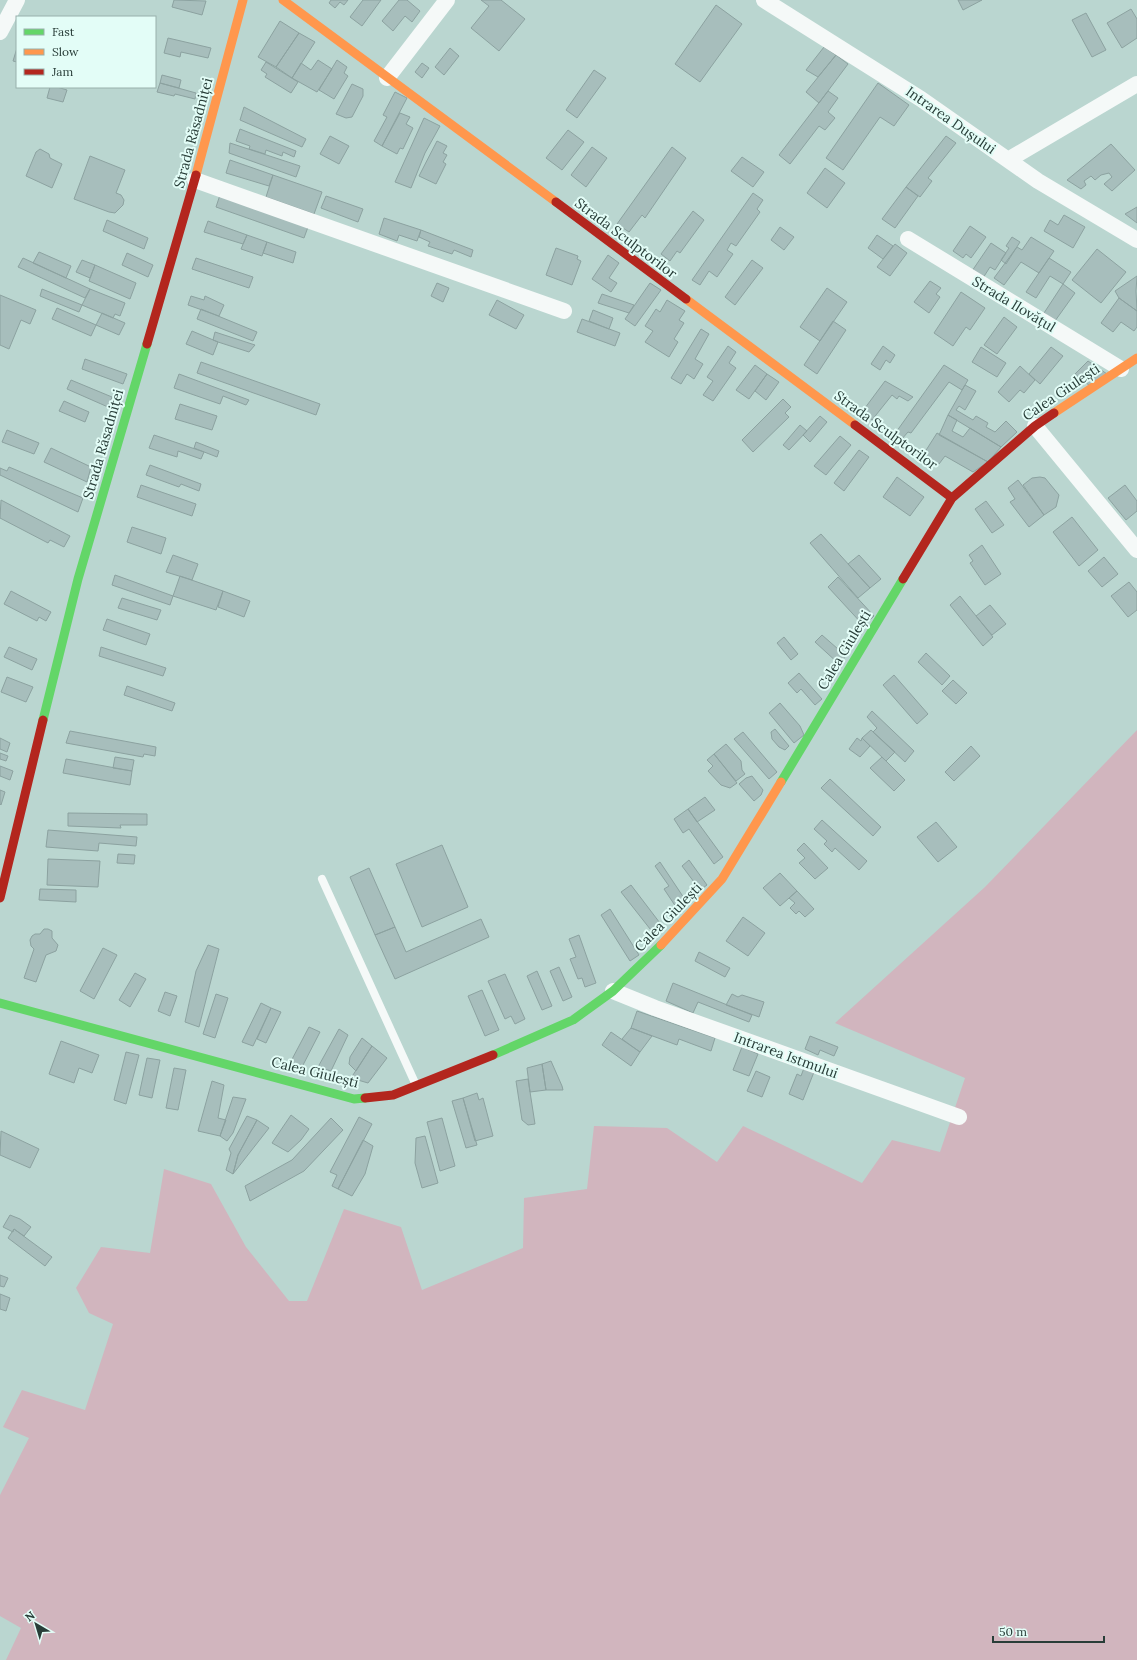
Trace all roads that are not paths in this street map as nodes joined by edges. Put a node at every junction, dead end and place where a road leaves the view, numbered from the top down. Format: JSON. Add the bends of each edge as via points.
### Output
{"nodes":[{"id":1,"x":17,"y":0,"type":"edge"},
{"id":2,"x":243,"y":0,"type":"edge"},
{"id":3,"x":283,"y":0,"type":"edge"},
{"id":4,"x":447,"y":0,"type":"edge"},
{"id":5,"x":764,"y":0,"type":"edge"},
{"id":6,"x":0,"y":32,"type":"edge"},
{"id":7,"x":387,"y":78,"type":"junction"},
{"id":8,"x":1137,"y":84,"type":"edge"},
{"id":9,"x":1008,"y":160,"type":"junction"},
{"id":10,"x":195,"y":180,"type":"junction"},
{"id":11,"x":908,"y":239,"type":"dead end"},
{"id":12,"x":1137,"y":240,"type":"edge"},
{"id":13,"x":564,"y":311,"type":"dead end"},
{"id":14,"x":1137,"y":358,"type":"edge"},
{"id":15,"x":1121,"y":369,"type":"junction"},
{"id":16,"x":1035,"y":426,"type":"junction"},
{"id":17,"x":952,"y":498,"type":"junction"},
{"id":18,"x":1137,"y":550,"type":"edge"},
{"id":19,"x":322,"y":879,"type":"dead end"},
{"id":20,"x":0,"y":898,"type":"edge"},
{"id":21,"x":613,"y":991,"type":"junction"},
{"id":22,"x":0,"y":1003,"type":"edge"},
{"id":23,"x":416,"y":1086,"type":"junction"},
{"id":24,"x":959,"y":1117,"type":"dead end"}],
"edges":[{"from":1,"to":6,"type":"street"},
{"from":2,"to":10,"type":"main road","name":"Strada Răsadniței"},
{"from":3,"to":7,"type":"main road","name":"Strada Sculptorilor"},
{"from":4,"to":7,"type":"street"},
{"from":5,"to":9,"type":"street","name":"Intrarea Dușului","via":[[921,98]]},
{"from":7,"to":17,"type":"main road","name":"Strada Sculptorilor"},
{"from":8,"to":9,"type":"street"},
{"from":9,"to":12,"type":"street","name":"Intrarea Dușului","via":[[1038,181]]},
{"from":10,"to":13,"type":"street"},
{"from":10,"to":20,"type":"main road","name":"Strada Răsadniței","via":[[78,579]]},
{"from":11,"to":15,"type":"street","name":"Strada Ilovățul"},
{"from":14,"to":15,"type":"main road","name":"Calea Giulești"},
{"from":15,"to":16,"type":"main road","name":"Calea Giulești"},
{"from":16,"to":17,"type":"main road","name":"Calea Giulești"},
{"from":16,"to":18,"type":"street"},
{"from":17,"to":21,"type":"main road","name":"Calea Giulești","via":[[722,879],[654,953]]},
{"from":19,"to":23,"type":"lane"},
{"from":21,"to":23,"type":"main road","name":"Calea Giulești","via":[[573,1020]]},
{"from":21,"to":24,"type":"street","name":"Intrarea Istmului","via":[[662,1011]]},
{"from":22,"to":23,"type":"main road","name":"Calea Giulești","via":[[354,1099],[393,1095]]}]}
